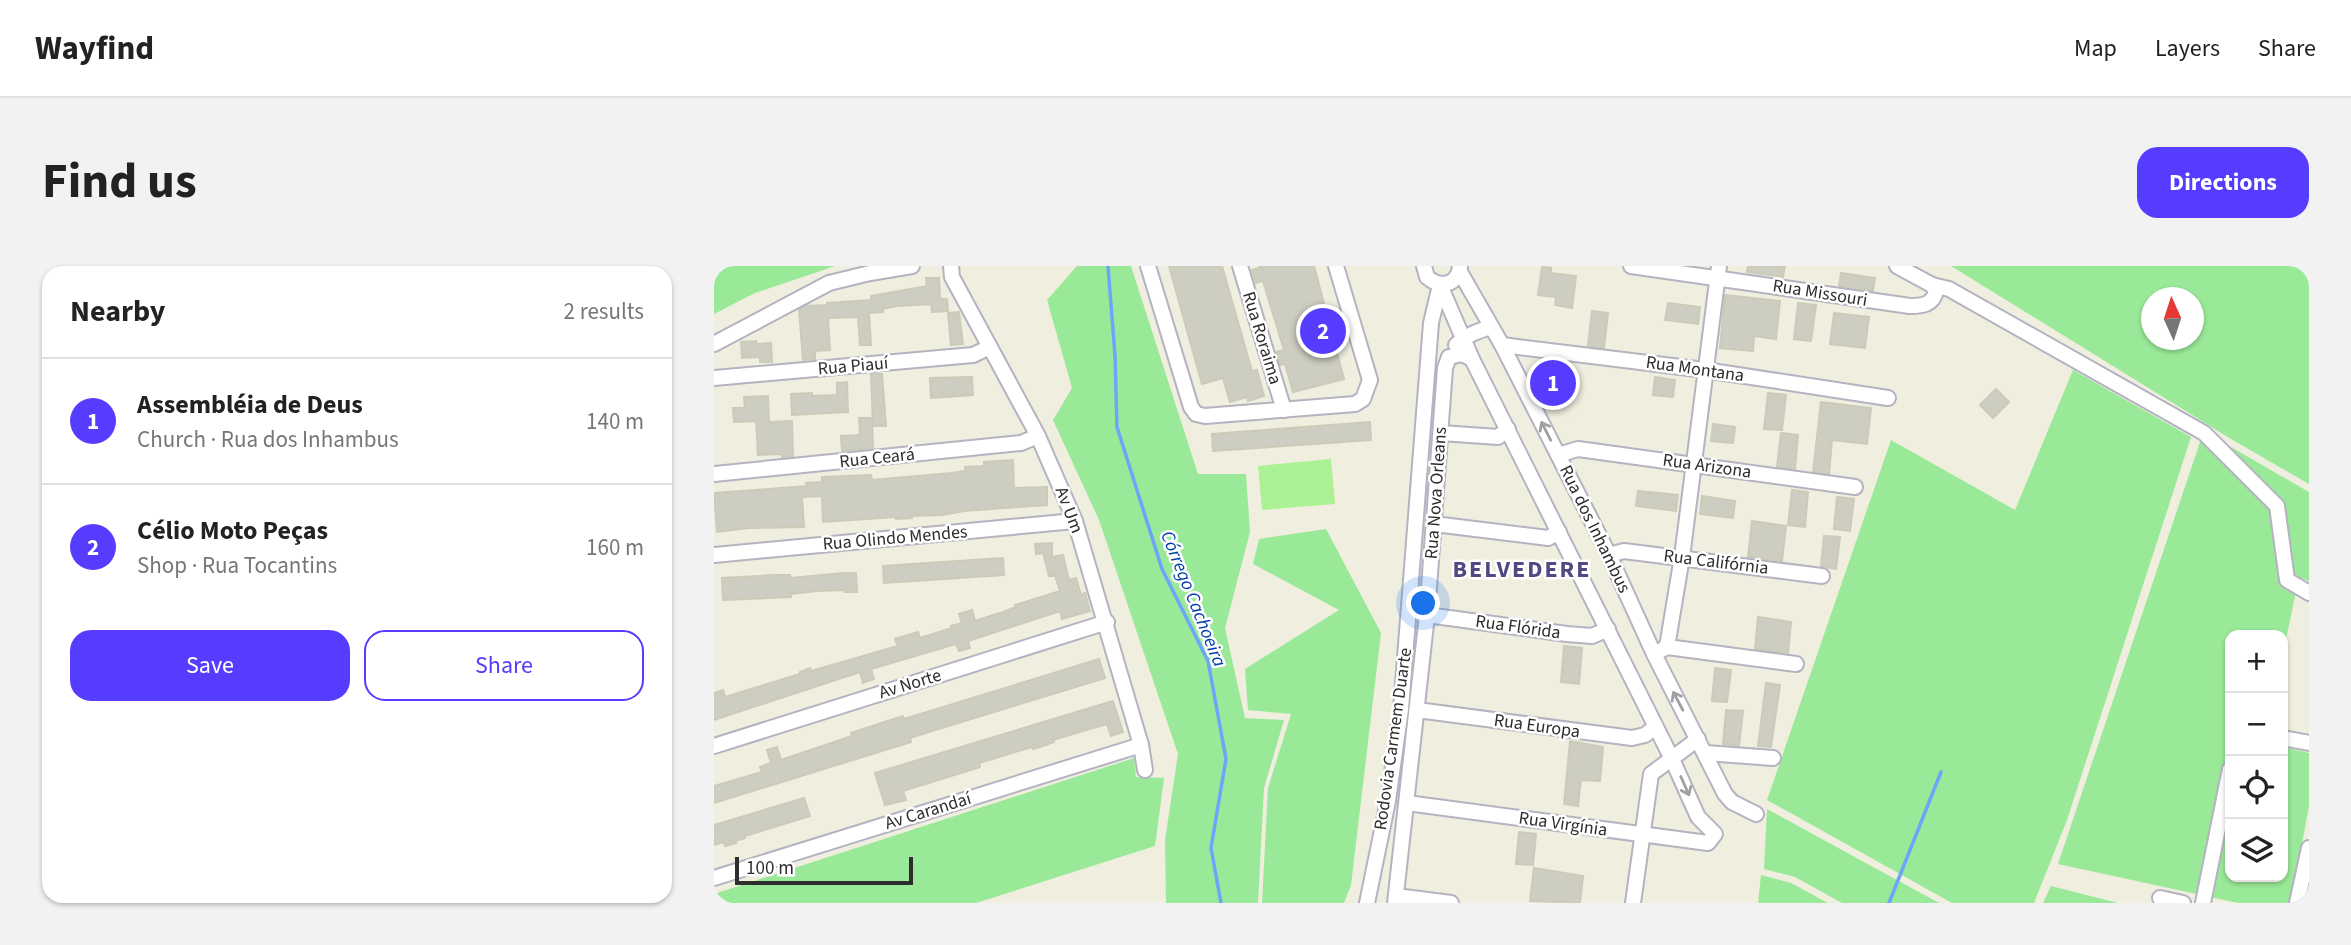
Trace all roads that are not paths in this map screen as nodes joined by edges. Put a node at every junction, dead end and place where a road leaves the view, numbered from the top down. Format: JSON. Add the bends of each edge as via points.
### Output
{"nodes":[{"id":1,"x":912,"y":266,"type":"edge"},
{"id":2,"x":951,"y":266,"type":"edge"},
{"id":3,"x":1148,"y":266,"type":"edge"},
{"id":4,"x":1240,"y":266,"type":"edge"},
{"id":5,"x":1336,"y":266,"type":"edge"},
{"id":6,"x":1631,"y":266,"type":"edge"},
{"id":7,"x":1897,"y":266,"type":"edge"},
{"id":8,"x":1460,"y":269,"type":"edge"},
{"id":9,"x":1718,"y":272,"type":"edge"},
{"id":10,"x":1430,"y":276,"type":"edge"},
{"id":11,"x":1932,"y":285,"type":"junction"},
{"id":12,"x":1491,"y":327,"type":"junction"},
{"id":13,"x":1463,"y":338,"type":"junction"},
{"id":14,"x":714,"y":344,"type":"edge"},
{"id":15,"x":1502,"y":345,"type":"junction"},
{"id":16,"x":990,"y":347,"type":"junction"},
{"id":17,"x":1449,"y":358,"type":"junction"},
{"id":18,"x":1472,"y":359,"type":"junction"},
{"id":19,"x":1705,"y":370,"type":"junction"},
{"id":20,"x":714,"y":378,"type":"edge"},
{"id":21,"x":1888,"y":398,"type":"dead end"},
{"id":22,"x":1284,"y":410,"type":"junction"},
{"id":23,"x":1508,"y":429,"type":"junction"},
{"id":24,"x":1441,"y":433,"type":"junction"},
{"id":25,"x":1038,"y":436,"type":"junction"},
{"id":26,"x":1558,"y":456,"type":"junction"},
{"id":27,"x":1693,"y":464,"type":"junction"},
{"id":28,"x":714,"y":474,"type":"edge"},
{"id":29,"x":1855,"y":487,"type":"dead end"},
{"id":30,"x":1075,"y":521,"type":"junction"},
{"id":31,"x":1434,"y":524,"type":"junction"},
{"id":32,"x":1559,"y":532,"type":"junction"},
{"id":33,"x":714,"y":555,"type":"edge"},
{"id":34,"x":1609,"y":555,"type":"junction"},
{"id":35,"x":1682,"y":558,"type":"junction"},
{"id":36,"x":1822,"y":576,"type":"dead end"},
{"id":37,"x":2309,"y":593,"type":"edge"},
{"id":38,"x":1427,"y":615,"type":"junction"},
{"id":39,"x":1107,"y":622,"type":"junction"},
{"id":40,"x":1608,"y":629,"type":"junction"},
{"id":41,"x":1660,"y":651,"type":"junction"},
{"id":42,"x":1796,"y":664,"type":"dead end"},
{"id":43,"x":1417,"y":710,"type":"junction"},
{"id":44,"x":1655,"y":727,"type":"junction"},
{"id":45,"x":1698,"y":739,"type":"junction"},
{"id":46,"x":2288,"y":739,"type":"edge"},
{"id":47,"x":2309,"y":743,"type":"edge"},
{"id":48,"x":1142,"y":745,"type":"junction"},
{"id":49,"x":714,"y":746,"type":"edge"},
{"id":50,"x":1706,"y":753,"type":"junction"},
{"id":51,"x":1773,"y":758,"type":"dead end"},
{"id":52,"x":1672,"y":759,"type":"junction"},
{"id":53,"x":1145,"y":770,"type":"dead end"},
{"id":54,"x":2225,"y":794,"type":"edge"},
{"id":55,"x":1407,"y":803,"type":"junction"},
{"id":56,"x":1756,"y":814,"type":"dead end"},
{"id":57,"x":1642,"y":834,"type":"junction"},
{"id":58,"x":1715,"y":834,"type":"joint"},
{"id":59,"x":2309,"y":848,"type":"edge"},
{"id":60,"x":714,"y":878,"type":"edge"},
{"id":61,"x":2160,"y":898,"type":"dead end"},
{"id":62,"x":1395,"y":899,"type":"edge"},
{"id":63,"x":1367,"y":903,"type":"edge"},
{"id":64,"x":1451,"y":903,"type":"edge"},
{"id":65,"x":1633,"y":903,"type":"edge"},
{"id":66,"x":2183,"y":903,"type":"edge"},
{"id":67,"x":2203,"y":903,"type":"edge"},
{"id":68,"x":2298,"y":903,"type":"edge"}],
"edges":[{"from":1,"to":14,"type":"street","via":[[829,283]]},
{"from":2,"to":16,"type":"street","name":"Av Um","via":[[952,277]]},
{"from":3,"to":22,"type":"street","via":[[1196,414]]},
{"from":4,"to":22,"type":"street","name":"Rua Roraima"},
{"from":5,"to":22,"type":"street","via":[[1370,380],[1363,398],[1355,404]]},
{"from":6,"to":9,"type":"street","name":"Rua Missouri"},
{"from":7,"to":11,"type":"street"},
{"from":8,"to":10,"type":"street","via":[[1450,284]]},
{"from":8,"to":12,"type":"street","name":"Rua dos Inhambus"},
{"from":9,"to":11,"type":"street","name":"Rua Missouri","via":[[1883,303],[1924,305],[1934,298]]},
{"from":9,"to":19,"type":"street"},
{"from":10,"to":13,"type":"street","name":"Rua dos Inhambus"},
{"from":10,"to":63,"type":"street","name":"Rodovia Carmem Duarte","via":[[1431,323],[1401,709]]},
{"from":11,"to":37,"type":"street","via":[[1949,289],[2204,433],[2277,506],[2287,580]]},
{"from":12,"to":13,"type":"street"},
{"from":12,"to":15,"type":"street","name":"Rua dos Inhambus"},
{"from":13,"to":17,"type":"street"},
{"from":13,"to":18,"type":"street","name":"Rua dos Inhambus"},
{"from":15,"to":19,"type":"street","name":"Rua Montana"},
{"from":26,"to":15,"type":"street","name":"Rua dos Inhambus","one_way":true},
{"from":16,"to":20,"type":"street","name":"Rua Piauí","via":[[973,355]]},
{"from":16,"to":25,"type":"street","name":"Av Um"},
{"from":17,"to":18,"type":"street","via":[[1462,354]]},
{"from":17,"to":24,"type":"street","name":"Rua Nova Orleans"},
{"from":18,"to":23,"type":"street","name":"Rua dos Inhambus"},
{"from":19,"to":21,"type":"street","name":"Rua Montana"},
{"from":19,"to":27,"type":"street"},
{"from":23,"to":24,"type":"street","via":[[1498,437]]},
{"from":23,"to":32,"type":"street","name":"Rua dos Inhambus"},
{"from":24,"to":31,"type":"street","name":"Rua Nova Orleans"},
{"from":25,"to":28,"type":"street","name":"Rua Ceará","via":[[1021,443]]},
{"from":25,"to":30,"type":"street","name":"Av Um"},
{"from":26,"to":27,"type":"street","name":"Rua Arizona","via":[[1578,449]]},
{"from":26,"to":34,"type":"street","name":"Rua dos Inhambus"},
{"from":27,"to":29,"type":"street","name":"Rua Arizona"},
{"from":27,"to":35,"type":"street"},
{"from":30,"to":33,"type":"street","name":"Rua Olindo Mendes"},
{"from":30,"to":39,"type":"street","name":"Av Um"},
{"from":31,"to":32,"type":"street","via":[[1548,538]]},
{"from":31,"to":38,"type":"street","name":"Rua Nova Orleans"},
{"from":32,"to":40,"type":"street","name":"Rua dos Inhambus"},
{"from":34,"to":35,"type":"street","name":"Rua Califórnia","via":[[1624,551]]},
{"from":34,"to":41,"type":"street","name":"Rua dos Inhambus"},
{"from":35,"to":36,"type":"street","name":"Rua Califórnia"},
{"from":35,"to":41,"type":"street"},
{"from":38,"to":40,"type":"street","name":"Rua Flórida","via":[[1592,636]]},
{"from":38,"to":43,"type":"street","name":"Rua Nova Orleans"},
{"from":39,"to":48,"type":"street","name":"Av Um"},
{"from":39,"to":49,"type":"street","name":"Av Norte"},
{"from":40,"to":44,"type":"street","name":"Rua dos Inhambus"},
{"from":41,"to":42,"type":"street"},
{"from":45,"to":41,"type":"street","name":"Rua dos Inhambus","one_way":true},
{"from":43,"to":44,"type":"street","name":"Rua Europa","via":[[1633,738]]},
{"from":43,"to":55,"type":"street","name":"Rua Nova Orleans"},
{"from":44,"to":52,"type":"street","name":"Rua dos Inhambus"},
{"from":45,"to":50,"type":"street","name":"Rua dos Inhambus"},
{"from":45,"to":52,"type":"street"},
{"from":46,"to":47,"type":"street"},
{"from":48,"to":53,"type":"street","name":"Av Um"},
{"from":48,"to":60,"type":"street","name":"Av Carandaí"},
{"from":50,"to":51,"type":"street"},
{"from":50,"to":56,"type":"street","name":"Rua dos Inhambus","via":[[1732,802]]},
{"from":52,"to":57,"type":"street","via":[[1651,774]]},
{"from":52,"to":58,"type":"street","name":"Rua dos Inhambus","one_way":true,"via":[[1698,817]]},
{"from":54,"to":67,"type":"street"},
{"from":55,"to":57,"type":"street","name":"Rua Virgínia"},
{"from":55,"to":62,"type":"street","name":"Rua Nova Orleans"},
{"from":57,"to":58,"type":"street","name":"Rua Virgínia","via":[[1708,843]]},
{"from":57,"to":65,"type":"street"},
{"from":59,"to":68,"type":"street"},
{"from":61,"to":66,"type":"street"},
{"from":62,"to":64,"type":"street"}]}
